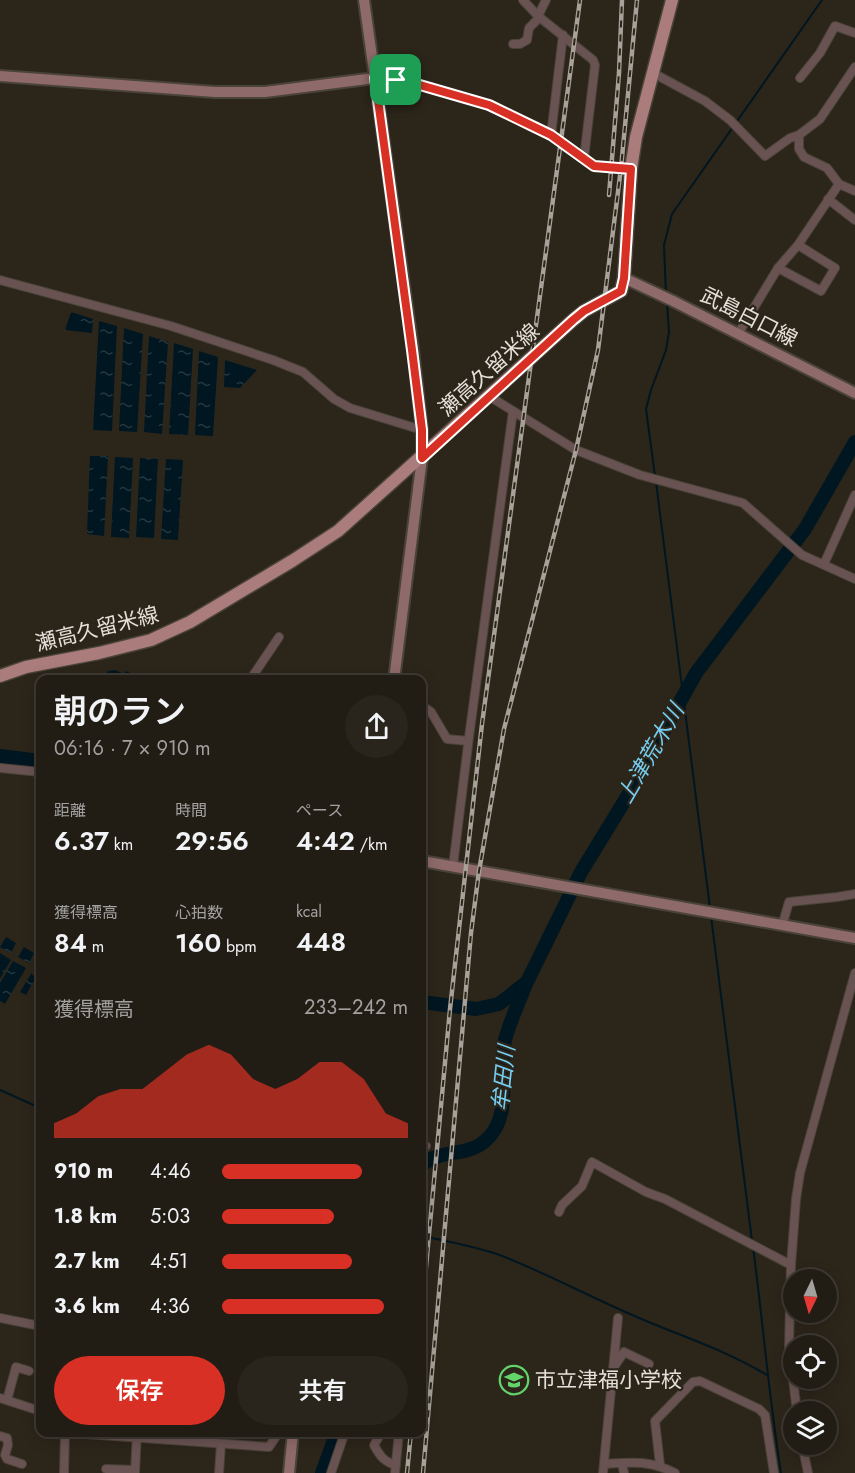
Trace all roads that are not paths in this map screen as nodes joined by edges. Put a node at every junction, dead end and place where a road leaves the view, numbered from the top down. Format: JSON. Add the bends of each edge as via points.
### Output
{"nodes":[{"id":1,"x":364,"y":0,"type":"edge"},
{"id":2,"x":523,"y":0,"type":"edge"},
{"id":3,"x":546,"y":0,"type":"edge"},
{"id":4,"x":672,"y":0,"type":"edge"},
{"id":5,"x":539,"y":17,"type":"junction"},
{"id":6,"x":855,"y":33,"type":"edge"},
{"id":7,"x":563,"y":35,"type":"junction"},
{"id":8,"x":513,"y":44,"type":"dead end"},
{"id":9,"x":855,"y":67,"type":"edge"},
{"id":10,"x":653,"y":73,"type":"junction"},
{"id":11,"x":0,"y":76,"type":"edge"},
{"id":12,"x":375,"y":78,"type":"junction"},
{"id":13,"x":800,"y":78,"type":"dead end"},
{"id":14,"x":551,"y":135,"type":"junction"},
{"id":15,"x":799,"y":135,"type":"junction"},
{"id":16,"x":584,"y":158,"type":"junction"},
{"id":17,"x":631,"y":169,"type":"junction"},
{"id":18,"x":839,"y":184,"type":"junction"},
{"id":19,"x":855,"y":191,"type":"edge"},
{"id":20,"x":828,"y":200,"type":"junction"},
{"id":21,"x":855,"y":220,"type":"edge"},
{"id":22,"x":798,"y":245,"type":"junction"},
{"id":23,"x":778,"y":268,"type":"junction"},
{"id":24,"x":624,"y":278,"type":"junction"},
{"id":25,"x":0,"y":280,"type":"edge"},
{"id":26,"x":738,"y":334,"type":"junction"},
{"id":27,"x":855,"y":393,"type":"edge"},
{"id":28,"x":489,"y":396,"type":"junction"},
{"id":29,"x":513,"y":411,"type":"junction"},
{"id":30,"x":422,"y":430,"type":"junction"},
{"id":31,"x":422,"y":458,"type":"junction"},
{"id":32,"x":855,"y":495,"type":"edge"},
{"id":33,"x":824,"y":564,"type":"junction"},
{"id":34,"x":855,"y":579,"type":"edge"},
{"id":35,"x":279,"y":637,"type":"dead end"},
{"id":36,"x":0,"y":675,"type":"edge"},
{"id":37,"x":253,"y":675,"type":"edge"},
{"id":38,"x":395,"y":675,"type":"edge"},
{"id":39,"x":426,"y":709,"type":"edge"},
{"id":40,"x":468,"y":741,"type":"junction"},
{"id":41,"x":0,"y":768,"type":"edge"},
{"id":42,"x":36,"y":772,"type":"edge"},
{"id":43,"x":426,"y":862,"type":"edge"},
{"id":44,"x":453,"y":867,"type":"junction"},
{"id":45,"x":855,"y":894,"type":"edge"},
{"id":46,"x":782,"y":926,"type":"junction"},
{"id":47,"x":855,"y":938,"type":"edge"},
{"id":48,"x":855,"y":973,"type":"edge"},
{"id":49,"x":559,"y":1212,"type":"dead end"},
{"id":50,"x":791,"y":1265,"type":"junction"},
{"id":51,"x":0,"y":1317,"type":"edge"},
{"id":52,"x":618,"y":1318,"type":"dead end"},
{"id":53,"x":36,"y":1325,"type":"edge"},
{"id":54,"x":649,"y":1364,"type":"dead end"},
{"id":55,"x":613,"y":1368,"type":"junction"},
{"id":56,"x":29,"y":1371,"type":"dead end"},
{"id":57,"x":3,"y":1399,"type":"edge"},
{"id":58,"x":796,"y":1401,"type":"edge"},
{"id":59,"x":36,"y":1410,"type":"edge"},
{"id":60,"x":0,"y":1436,"type":"edge"},
{"id":61,"x":65,"y":1437,"type":"edge"},
{"id":62,"x":136,"y":1437,"type":"edge"},
{"id":63,"x":147,"y":1437,"type":"edge"},
{"id":64,"x":276,"y":1437,"type":"edge"},
{"id":65,"x":292,"y":1437,"type":"edge"},
{"id":66,"x":343,"y":1437,"type":"edge"},
{"id":67,"x":379,"y":1437,"type":"edge"},
{"id":68,"x":399,"y":1437,"type":"edge"},
{"id":69,"x":221,"y":1444,"type":"junction"},
{"id":70,"x":804,"y":1455,"type":"edge"},
{"id":71,"x":622,"y":1463,"type":"junction"},
{"id":72,"x":22,"y":1464,"type":"dead end"},
{"id":73,"x":660,"y":1465,"type":"junction"},
{"id":74,"x":106,"y":1468,"type":"dead end"},
{"id":75,"x":396,"y":1469,"type":"edge"},
{"id":76,"x":603,"y":1469,"type":"edge"},
{"id":77,"x":135,"y":1471,"type":"edge"},
{"id":78,"x":64,"y":1473,"type":"edge"},
{"id":79,"x":219,"y":1473,"type":"edge"},
{"id":80,"x":289,"y":1473,"type":"edge"},
{"id":81,"x":331,"y":1473,"type":"edge"},
{"id":82,"x":624,"y":1473,"type":"edge"},
{"id":83,"x":675,"y":1473,"type":"edge"},
{"id":84,"x":774,"y":1473,"type":"edge"},
{"id":85,"x":808,"y":1473,"type":"edge"}],
"edges":[{"from":1,"to":12,"type":"street"},
{"from":2,"to":5,"type":"street"},
{"from":3,"to":5,"type":"street"},
{"from":4,"to":10,"type":"main road"},
{"from":5,"to":7,"type":"street"},
{"from":5,"to":8,"type":"street","via":[[529,28],[527,40]]},
{"from":6,"to":13,"type":"street","via":[[835,26]]},
{"from":7,"to":14,"type":"street"},
{"from":7,"to":16,"type":"street","via":[[595,65]]},
{"from":9,"to":15,"type":"street","via":[[820,119]]},
{"from":10,"to":15,"type":"street","via":[[722,113],[765,156]]},
{"from":10,"to":17,"type":"main road"},
{"from":11,"to":12,"type":"street","via":[[215,92],[265,92]]},
{"from":12,"to":14,"type":"street","via":[[413,83],[480,102]]},
{"from":12,"to":30,"type":"street"},
{"from":14,"to":16,"type":"street"},
{"from":15,"to":18,"type":"street","via":[[804,157],[827,168]]},
{"from":16,"to":17,"type":"street","via":[[594,166]]},
{"from":17,"to":24,"type":"main road"},
{"from":18,"to":19,"type":"street"},
{"from":18,"to":20,"type":"street"},
{"from":20,"to":21,"type":"street"},
{"from":20,"to":22,"type":"street"},
{"from":22,"to":23,"type":"street"},
{"from":22,"to":23,"type":"street","via":[[835,268],[821,291]]},
{"from":23,"to":26,"type":"street"},
{"from":24,"to":26,"type":"street","name":"武島白口線"},
{"from":24,"to":28,"type":"main road","name":"瀬高久留米線","via":[[621,291],[584,311]]},
{"from":25,"to":30,"type":"street","via":[[171,326],[273,360],[303,372],[333,399],[350,408]]},
{"from":26,"to":27,"type":"street","name":"武島白口線"},
{"from":28,"to":29,"type":"street"},
{"from":28,"to":31,"type":"main road","name":"瀬高久留米線"},
{"from":29,"to":33,"type":"street","via":[[576,450],[640,475],[743,503],[802,555]]},
{"from":29,"to":40,"type":"street"},
{"from":30,"to":31,"type":"street"},
{"from":31,"to":36,"type":"main road","name":"瀬高久留米線","via":[[338,531],[190,622],[151,640]]},
{"from":31,"to":38,"type":"street"},
{"from":32,"to":33,"type":"street"},
{"from":33,"to":34,"type":"street"},
{"from":35,"to":37,"type":"street"},
{"from":39,"to":40,"type":"street","via":[[447,739]]},
{"from":40,"to":44,"type":"street"},
{"from":41,"to":42,"type":"street"},
{"from":43,"to":44,"type":"street"},
{"from":44,"to":46,"type":"street"},
{"from":45,"to":46,"type":"street","via":[[789,902]]},
{"from":46,"to":47,"type":"street"},
{"from":48,"to":50,"type":"street","via":[[800,1173]]},
{"from":49,"to":50,"type":"street","via":[[582,1186],[592,1162]]},
{"from":50,"to":58,"type":"street","via":[[789,1347]]},
{"from":51,"to":53,"type":"street"},
{"from":52,"to":55,"type":"street"},
{"from":54,"to":55,"type":"street","via":[[624,1352]]},
{"from":55,"to":76,"type":"street"},
{"from":56,"to":57,"type":"street","via":[[16,1367]]},
{"from":57,"to":59,"type":"street"},
{"from":60,"to":72,"type":"street","via":[[7,1438],[7,1459]]},
{"from":61,"to":78,"type":"street"},
{"from":62,"to":77,"type":"street"},
{"from":63,"to":69,"type":"street"},
{"from":64,"to":69,"type":"street","via":[[269,1447]]},
{"from":65,"to":80,"type":"street"},
{"from":66,"to":81,"type":"street"},
{"from":67,"to":75,"type":"street","via":[[374,1445],[380,1457]]},
{"from":68,"to":75,"type":"street"},
{"from":69,"to":79,"type":"street"},
{"from":70,"to":85,"type":"street"},
{"from":71,"to":73,"type":"street"},
{"from":71,"to":76,"type":"street"},
{"from":71,"to":82,"type":"street"},
{"from":73,"to":83,"type":"street"},
{"from":73,"to":84,"type":"street","via":[[655,1421],[693,1382],[699,1381],[765,1415]]},
{"from":74,"to":77,"type":"street"}]}
